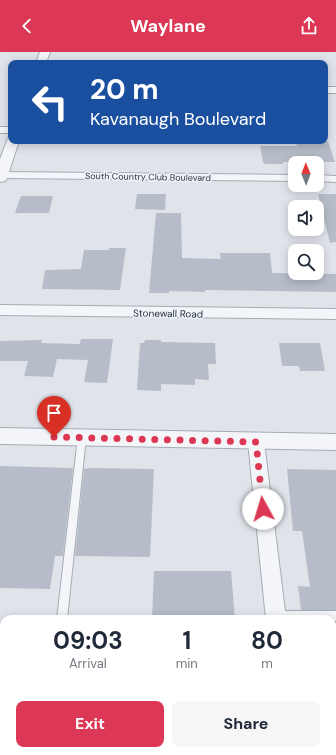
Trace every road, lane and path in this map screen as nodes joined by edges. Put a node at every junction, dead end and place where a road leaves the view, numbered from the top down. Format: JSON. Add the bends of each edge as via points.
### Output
{"nodes":[{"id":1,"x":12,"y":144,"type":"edge"},
{"id":2,"x":1,"y":177,"type":"edge"},
{"id":3,"x":288,"y":178,"type":"edge"},
{"id":4,"x":324,"y":178,"type":"edge"},
{"id":5,"x":336,"y":179,"type":"edge"},
{"id":6,"x":0,"y":310,"type":"edge"},
{"id":7,"x":336,"y":314,"type":"edge"},
{"id":8,"x":0,"y":436,"type":"edge"},
{"id":9,"x":82,"y":437,"type":"junction"},
{"id":10,"x":256,"y":442,"type":"junction"},
{"id":11,"x":336,"y":442,"type":"edge"},
{"id":12,"x":62,"y":615,"type":"edge"},
{"id":13,"x":276,"y":615,"type":"edge"}],
"edges":[{"from":1,"to":2,"type":"street"},
{"from":2,"to":3,"type":"street","name":"South Country Club Boulevard"},
{"from":4,"to":5,"type":"street"},
{"from":6,"to":7,"type":"street","name":"Stonewall Road"},
{"from":8,"to":9,"type":"street"},
{"from":9,"to":10,"type":"street"},
{"from":9,"to":12,"type":"lane"},
{"from":10,"to":11,"type":"street"},
{"from":10,"to":13,"type":"street"}]}
